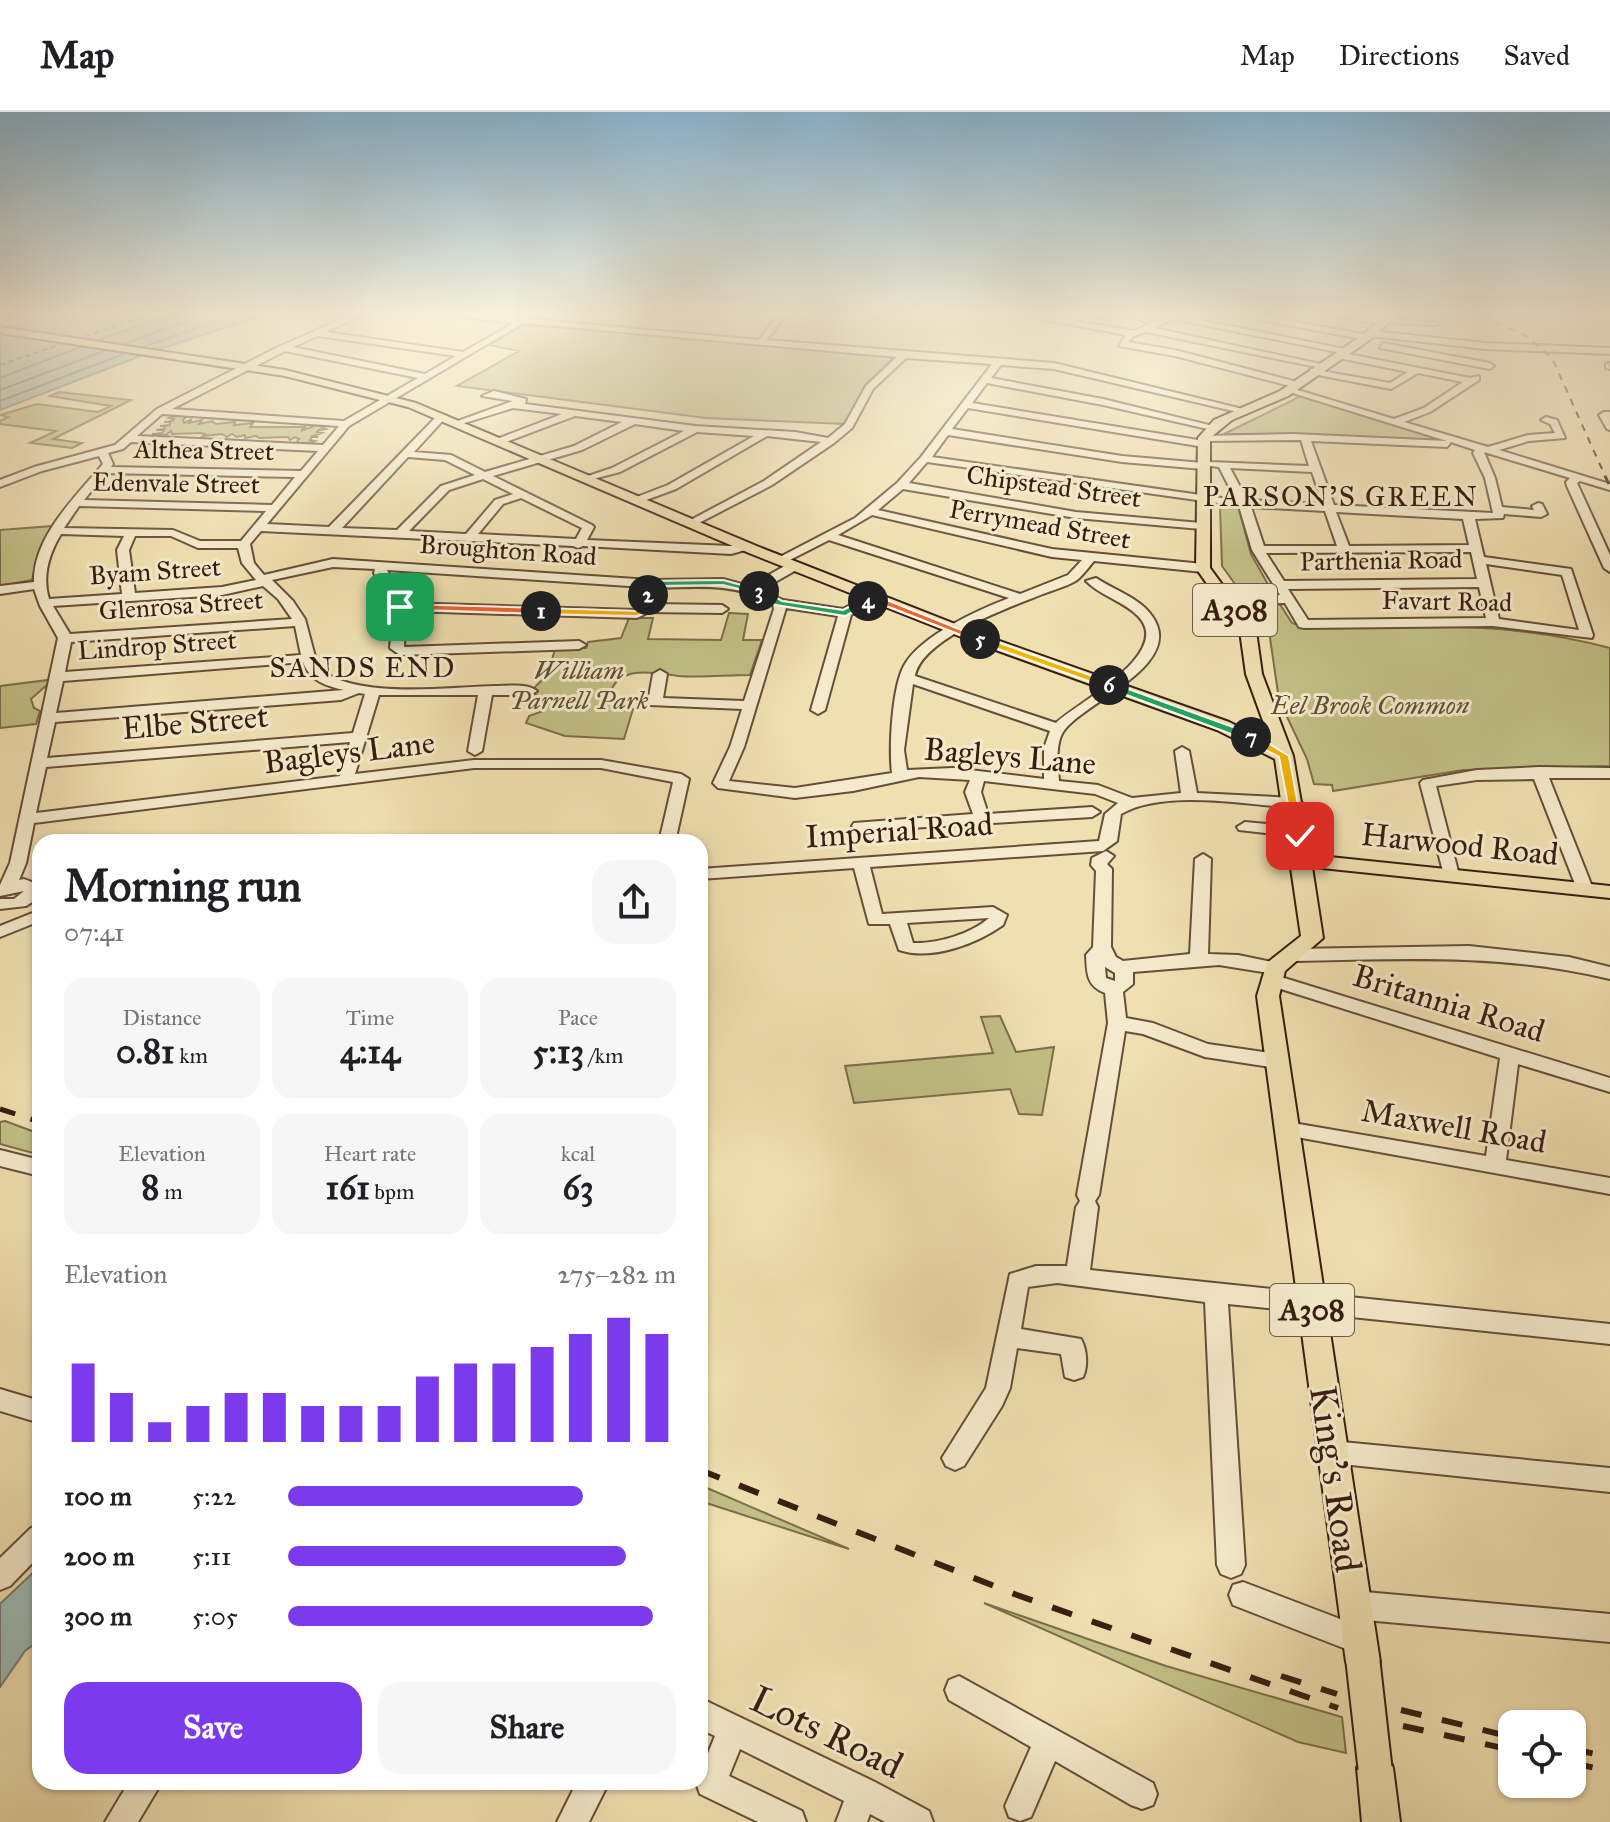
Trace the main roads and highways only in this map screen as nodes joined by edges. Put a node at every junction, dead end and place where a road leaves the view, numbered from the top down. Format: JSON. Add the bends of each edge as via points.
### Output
{"nodes":[{"id":1,"x":366,"y":392,"type":"edge"},
{"id":2,"x":1282,"y":392,"type":"edge"},
{"id":3,"x":1267,"y":714,"type":"junction"},
{"id":4,"x":1226,"y":726,"type":"junction"},
{"id":5,"x":1276,"y":736,"type":"junction"},
{"id":6,"x":1284,"y":756,"type":"junction"},
{"id":7,"x":1304,"y":860,"type":"junction"},
{"id":8,"x":1610,"y":892,"type":"edge"},
{"id":9,"x":1381,"y":1822,"type":"edge"}],
"edges":[{"from":1,"to":4,"type":"main road","via":[[461,423],[873,598]]},
{"from":2,"to":3,"type":"main road","number":"A308","via":[[1207,436],[1203,465],[1203,568],[1248,631]]},
{"from":3,"to":4,"type":"main road","via":[[1259,723]]},
{"from":3,"to":5,"type":"main road","number":"A308"},
{"from":4,"to":5,"type":"main road"},
{"from":4,"to":6,"type":"main road"},
{"from":5,"to":6,"type":"main road","number":"A308"},
{"from":6,"to":7,"type":"main road","number":"A308"},
{"from":7,"to":8,"type":"main road","name":"Harwood Road"},
{"from":7,"to":9,"type":"main road","name":"King's Road","number":"A308","bridge":true,"via":[[1314,932],[1308,944],[1279,968],[1268,1005]]}]}
